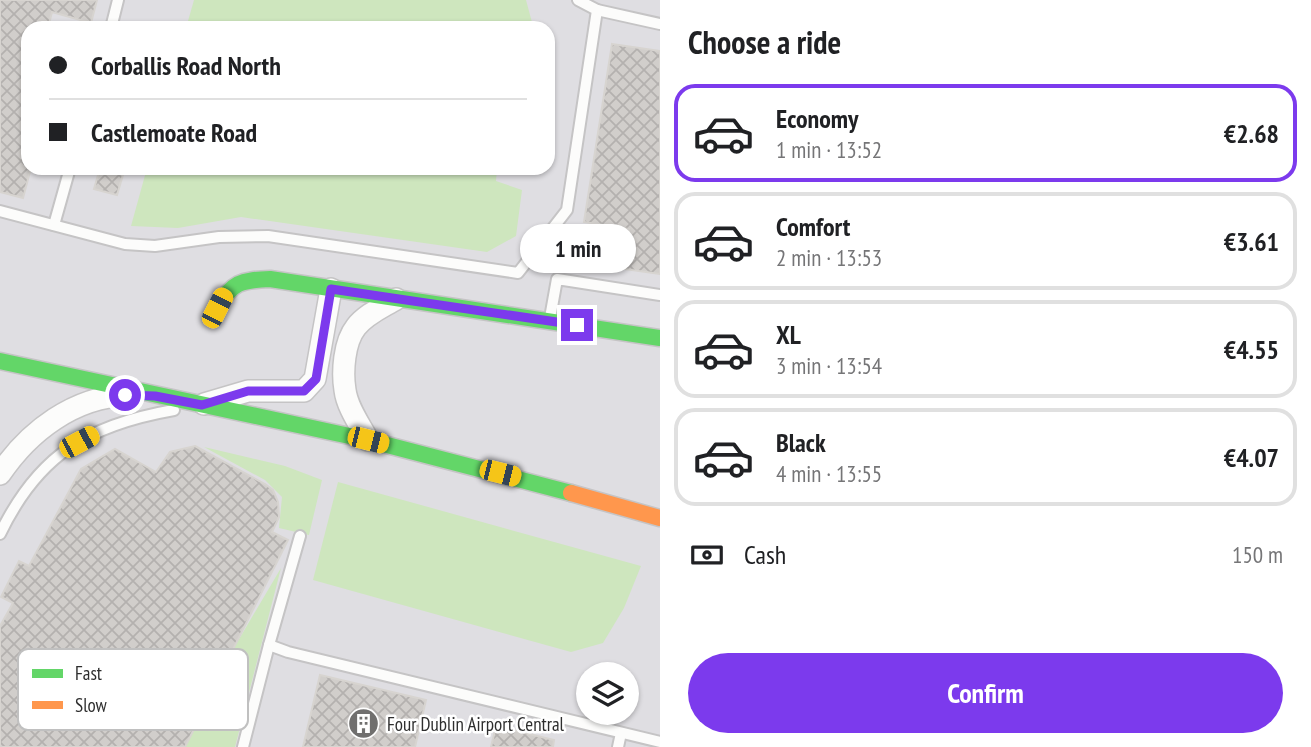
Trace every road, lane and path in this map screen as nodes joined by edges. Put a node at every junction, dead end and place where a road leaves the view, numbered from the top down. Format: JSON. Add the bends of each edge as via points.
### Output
{"nodes":[{"id":1,"x":118,"y":0,"type":"edge"},
{"id":2,"x":578,"y":0,"type":"edge"},
{"id":3,"x":597,"y":10,"type":"junction"},
{"id":4,"x":113,"y":21,"type":"edge"},
{"id":5,"x":660,"y":24,"type":"edge"},
{"id":6,"x":68,"y":175,"type":"edge"},
{"id":7,"x":0,"y":211,"type":"edge"},
{"id":8,"x":54,"y":225,"type":"junction"},
{"id":9,"x":331,"y":289,"type":"junction"},
{"id":10,"x":660,"y":295,"type":"edge"},
{"id":11,"x":396,"y":299,"type":"junction"},
{"id":12,"x":217,"y":308,"type":"dead end"},
{"id":13,"x":550,"y":321,"type":"junction"},
{"id":14,"x":660,"y":338,"type":"edge"},
{"id":15,"x":0,"y":361,"type":"edge"},
{"id":16,"x":155,"y":396,"type":"junction"},
{"id":17,"x":202,"y":405,"type":"junction"},
{"id":18,"x":368,"y":440,"type":"junction"},
{"id":19,"x":0,"y":474,"type":"edge"},
{"id":20,"x":660,"y":518,"type":"edge"},
{"id":21,"x":0,"y":534,"type":"edge"},
{"id":22,"x":300,"y":536,"type":"dead end"},
{"id":23,"x":269,"y":645,"type":"junction"},
{"id":24,"x":248,"y":727,"type":"edge"},
{"id":25,"x":247,"y":730,"type":"edge"},
{"id":26,"x":621,"y":733,"type":"junction"},
{"id":27,"x":660,"y":742,"type":"edge"},
{"id":28,"x":243,"y":747,"type":"edge"},
{"id":29,"x":618,"y":747,"type":"edge"}],
"edges":[{"from":1,"to":4,"type":"lane"},
{"from":2,"to":3,"type":"lane"},
{"from":3,"to":5,"type":"lane"},
{"from":3,"to":8,"type":"lane","via":[[567,210],[518,273],[268,236],[155,246],[125,244]]},
{"from":6,"to":8,"type":"lane"},
{"from":7,"to":8,"type":"lane"},
{"from":9,"to":11,"type":"street"},
{"from":9,"to":12,"type":"street","via":[[270,279],[240,280]]},
{"from":9,"to":17,"type":"street","via":[[312,385],[290,393],[248,391]]},
{"from":10,"to":13,"type":"lane","via":[[557,279]]},
{"from":11,"to":13,"type":"street"},
{"from":11,"to":18,"type":"street","via":[[357,326],[347,349],[345,391]]},
{"from":13,"to":14,"type":"street"},
{"from":15,"to":16,"type":"street"},
{"from":16,"to":17,"type":"street"},
{"from":16,"to":19,"type":"street","via":[[104,397],[82,404],[40,429]]},
{"from":17,"to":18,"type":"street"},
{"from":17,"to":21,"type":"lane","via":[[131,419],[79,442],[25,488]]},
{"from":18,"to":20,"type":"street"},
{"from":22,"to":23,"type":"lane"},
{"from":23,"to":24,"type":"lane"},
{"from":23,"to":26,"type":"lane"},
{"from":25,"to":28,"type":"lane"},
{"from":26,"to":27,"type":"lane"},
{"from":26,"to":29,"type":"lane"}]}
